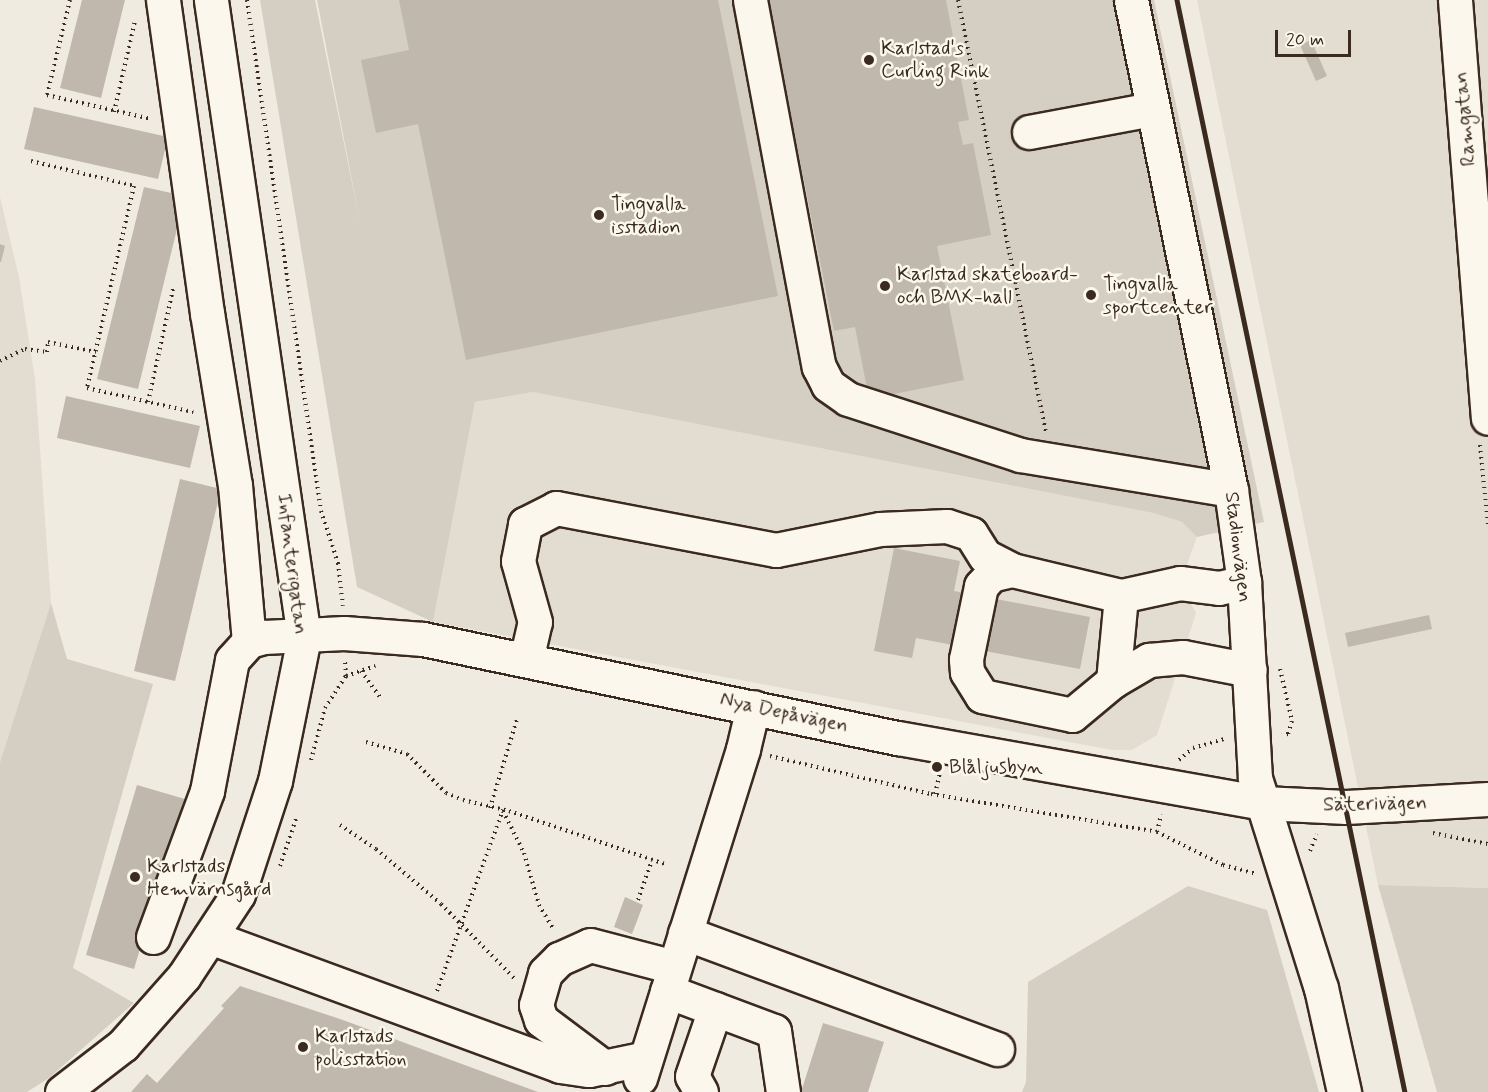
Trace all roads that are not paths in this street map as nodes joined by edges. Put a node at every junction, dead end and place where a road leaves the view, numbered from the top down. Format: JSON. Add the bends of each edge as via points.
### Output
{"nodes":[{"id":1,"x":211,"y":0,"type":"edge"},
{"id":2,"x":750,"y":0,"type":"edge"},
{"id":3,"x":1131,"y":0,"type":"edge"},
{"id":4,"x":1455,"y":0,"type":"edge"},
{"id":5,"x":150,"y":6,"type":"edge"},
{"id":6,"x":1152,"y":109,"type":"junction"},
{"id":7,"x":1029,"y":132,"type":"dead end"},
{"id":8,"x":1483,"y":285,"type":"edge"},
{"id":9,"x":1488,"y":418,"type":"edge"},
{"id":10,"x":1231,"y":490,"type":"junction"},
{"id":11,"x":1012,"y":570,"type":"junction"},
{"id":12,"x":1244,"y":582,"type":"junction"},
{"id":13,"x":1121,"y":596,"type":"junction"},
{"id":14,"x":304,"y":637,"type":"junction"},
{"id":15,"x":249,"y":641,"type":"junction"},
{"id":16,"x":526,"y":660,"type":"junction"},
{"id":17,"x":1250,"y":670,"type":"junction"},
{"id":18,"x":1113,"y":681,"type":"junction"},
{"id":19,"x":753,"y":706,"type":"junction"},
{"id":20,"x":1488,"y":799,"type":"edge"},
{"id":21,"x":1263,"y":803,"type":"junction"},
{"id":22,"x":685,"y":933,"type":"junction"},
{"id":23,"x":153,"y":937,"type":"dead end"},
{"id":24,"x":222,"y":943,"type":"junction"},
{"id":25,"x":671,"y":979,"type":"junction"},
{"id":26,"x":714,"y":1009,"type":"junction"},
{"id":27,"x":997,"y":1049,"type":"dead end"},
{"id":28,"x":604,"y":1068,"type":"junction"},
{"id":29,"x":62,"y":1092,"type":"edge"},
{"id":30,"x":701,"y":1092,"type":"edge"},
{"id":31,"x":783,"y":1092,"type":"edge"},
{"id":32,"x":1344,"y":1092,"type":"edge"}],
"edges":[{"from":1,"to":14,"type":"street","name":"Infanterigatan"},
{"from":2,"to":10,"type":"street","via":[[819,367],[825,381],[848,399],[903,419],[1048,460]]},
{"from":3,"to":6,"type":"street","name":"Stadionvägen"},
{"from":4,"to":8,"type":"street","name":"Ramgatan"},
{"from":5,"to":15,"type":"street","via":[[181,127],[235,486]]},
{"from":6,"to":7,"type":"street"},
{"from":6,"to":10,"type":"street","name":"Stadionvägen"},
{"from":8,"to":9,"type":"street","name":"Ramgatan"},
{"from":10,"to":12,"type":"street","name":"Stadionvägen"},
{"from":11,"to":13,"type":"street"},
{"from":11,"to":16,"type":"street","via":[[985,556],[971,534],[947,526],[880,530],[776,550],[556,508],[525,524],[518,561],[535,621]]},
{"from":11,"to":18,"type":"street","via":[[991,575],[981,586],[966,672],[982,696],[1072,715]]},
{"from":12,"to":13,"type":"street","via":[[1219,588],[1180,583]]},
{"from":12,"to":17,"type":"street","name":"Stadionvägen"},
{"from":13,"to":18,"type":"street"},
{"from":14,"to":15,"type":"street","name":"Nya Depåvägen"},
{"from":14,"to":16,"type":"street","name":"Nya Depåvägen","via":[[344,633],[423,639]]},
{"from":14,"to":24,"type":"street","name":"Infanterigatan","via":[[275,781]]},
{"from":15,"to":23,"type":"street","via":[[232,660],[207,791]]},
{"from":16,"to":19,"type":"street","name":"Nya Depåvägen"},
{"from":17,"to":18,"type":"street","via":[[1183,657],[1149,660]]},
{"from":17,"to":21,"type":"street","name":"Stadionvägen","via":[[1256,778]]},
{"from":19,"to":21,"type":"street","name":"Nya Depåvägen","via":[[910,740]]},
{"from":19,"to":22,"type":"street"},
{"from":20,"to":21,"type":"street","name":"Säterivägen","via":[[1346,807]]},
{"from":21,"to":32,"type":"street","name":"Stadionvägen","via":[[1321,988]]},
{"from":22,"to":25,"type":"street"},
{"from":22,"to":27,"type":"street"},
{"from":24,"to":28,"type":"street","via":[[560,1066]]},
{"from":24,"to":29,"type":"street","name":"Infanterigatan","via":[[184,976],[123,1045]]},
{"from":25,"to":26,"type":"street"},
{"from":25,"to":28,"type":"street","via":[[643,1071]]},
{"from":25,"to":28,"type":"street","via":[[596,945],[559,959],[545,973],[537,999],[540,1020]]},
{"from":26,"to":30,"type":"street","via":[[692,1076]]},
{"from":26,"to":31,"type":"street","via":[[774,1031]]}]}
